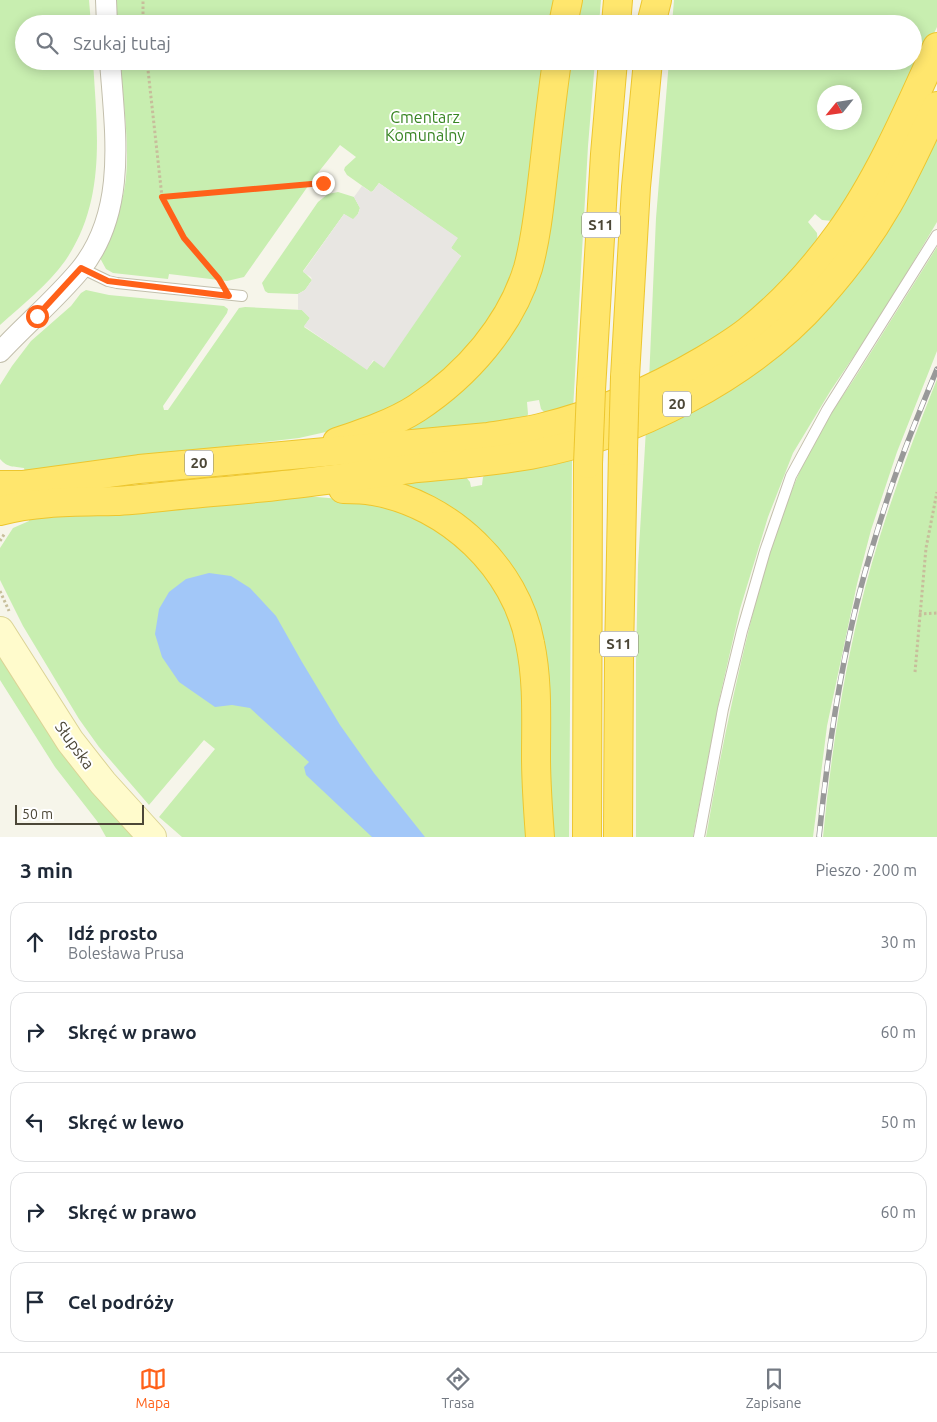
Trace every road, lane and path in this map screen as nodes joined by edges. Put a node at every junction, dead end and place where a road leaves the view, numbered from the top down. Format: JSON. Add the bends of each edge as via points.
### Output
{"nodes":[{"id":1,"x":106,"y":0,"type":"edge"},
{"id":2,"x":143,"y":0,"type":"edge"},
{"id":3,"x":568,"y":0,"type":"edge"},
{"id":4,"x":618,"y":0,"type":"edge"},
{"id":5,"x":655,"y":0,"type":"edge"},
{"id":6,"x":107,"y":15,"type":"edge"},
{"id":7,"x":143,"y":15,"type":"edge"},
{"id":8,"x":565,"y":15,"type":"edge"},
{"id":9,"x":617,"y":15,"type":"edge"},
{"id":10,"x":652,"y":15,"type":"edge"},
{"id":11,"x":937,"y":47,"type":"edge"},
{"id":12,"x":111,"y":70,"type":"edge"},
{"id":13,"x":148,"y":70,"type":"edge"},
{"id":14,"x":556,"y":70,"type":"edge"},
{"id":15,"x":612,"y":70,"type":"edge"},
{"id":16,"x":647,"y":70,"type":"edge"},
{"id":17,"x":937,"y":106,"type":"edge"},
{"id":18,"x":323,"y":183,"type":"dead end"},
{"id":19,"x":162,"y":197,"type":"junction"},
{"id":20,"x":937,"y":235,"type":"edge"},
{"id":21,"x":81,"y":268,"type":"junction"},
{"id":22,"x":229,"y":296,"type":"junction"},
{"id":23,"x":242,"y":296,"type":"dead end"},
{"id":24,"x":1,"y":352,"type":"edge"},
{"id":25,"x":300,"y":454,"type":"junction"},
{"id":26,"x":139,"y":469,"type":"junction"},
{"id":27,"x":0,"y":485,"type":"edge"},
{"id":28,"x":284,"y":486,"type":"junction"},
{"id":29,"x":937,"y":492,"type":"edge"},
{"id":30,"x":30,"y":506,"type":"junction"},
{"id":31,"x":0,"y":511,"type":"edge"},
{"id":32,"x":937,"y":613,"type":"edge"},
{"id":33,"x":919,"y":614,"type":"junction"},
{"id":34,"x":3,"y":633,"type":"edge"},
{"id":35,"x":915,"y":672,"type":"dead end"},
{"id":36,"x":152,"y":837,"type":"edge"},
{"id":37,"x":540,"y":837,"type":"edge"},
{"id":38,"x":587,"y":837,"type":"edge"},
{"id":39,"x":618,"y":837,"type":"edge"},
{"id":40,"x":699,"y":837,"type":"edge"}],
"edges":[{"from":1,"to":6,"type":"street"},
{"from":2,"to":7,"type":"path"},
{"from":3,"to":8,"type":"highway"},
{"from":4,"to":9,"type":"highway"},
{"from":5,"to":10,"type":"highway"},
{"from":11,"to":25,"type":"highway","via":[[903,122],[839,234],[768,314],[726,346],[650,389],[596,412],[540,428],[479,438]]},
{"from":12,"to":21,"type":"street","via":[[117,160],[115,181],[105,223]]},
{"from":13,"to":19,"type":"path"},
{"from":14,"to":25,"type":"highway","number":"20","via":[[530,260],[512,306],[494,334],[458,376],[416,409]]},
{"from":15,"to":38,"type":"highway","number":"S11","bridge":true,"via":[[588,464]]},
{"from":16,"to":39,"type":"highway","number":"S11","bridge":true,"via":[[636,187],[625,377]]},
{"from":17,"to":28,"type":"highway","number":"20","via":[[888,205],[856,253],[799,318],[720,380],[683,401],[618,430],[540,452]]},
{"from":18,"to":19,"type":"path"},
{"from":19,"to":22,"type":"path","via":[[184,238],[219,279]]},
{"from":20,"to":40,"type":"lane","via":[[827,410],[791,476],[742,631],[723,709]]},
{"from":21,"to":22,"type":"lane","via":[[108,281]]},
{"from":21,"to":24,"type":"street"},
{"from":22,"to":23,"type":"lane"},
{"from":25,"to":26,"type":"highway","number":"20"},
{"from":26,"to":27,"type":"highway","number":"20","via":[[28,485]]},
{"from":26,"to":30,"type":"lane"},
{"from":28,"to":30,"type":"highway","number":"20"},
{"from":28,"to":37,"type":"highway","via":[[373,490],[408,500],[457,528],[502,575],[517,603],[530,642],[536,681]]},
{"from":29,"to":33,"type":"path","via":[[926,548]]},
{"from":30,"to":31,"type":"highway","number":"20"},
{"from":32,"to":33,"type":"path"},
{"from":33,"to":35,"type":"path"},
{"from":34,"to":36,"type":"main road","name":"Słupska","via":[[70,740],[103,783]]}]}
